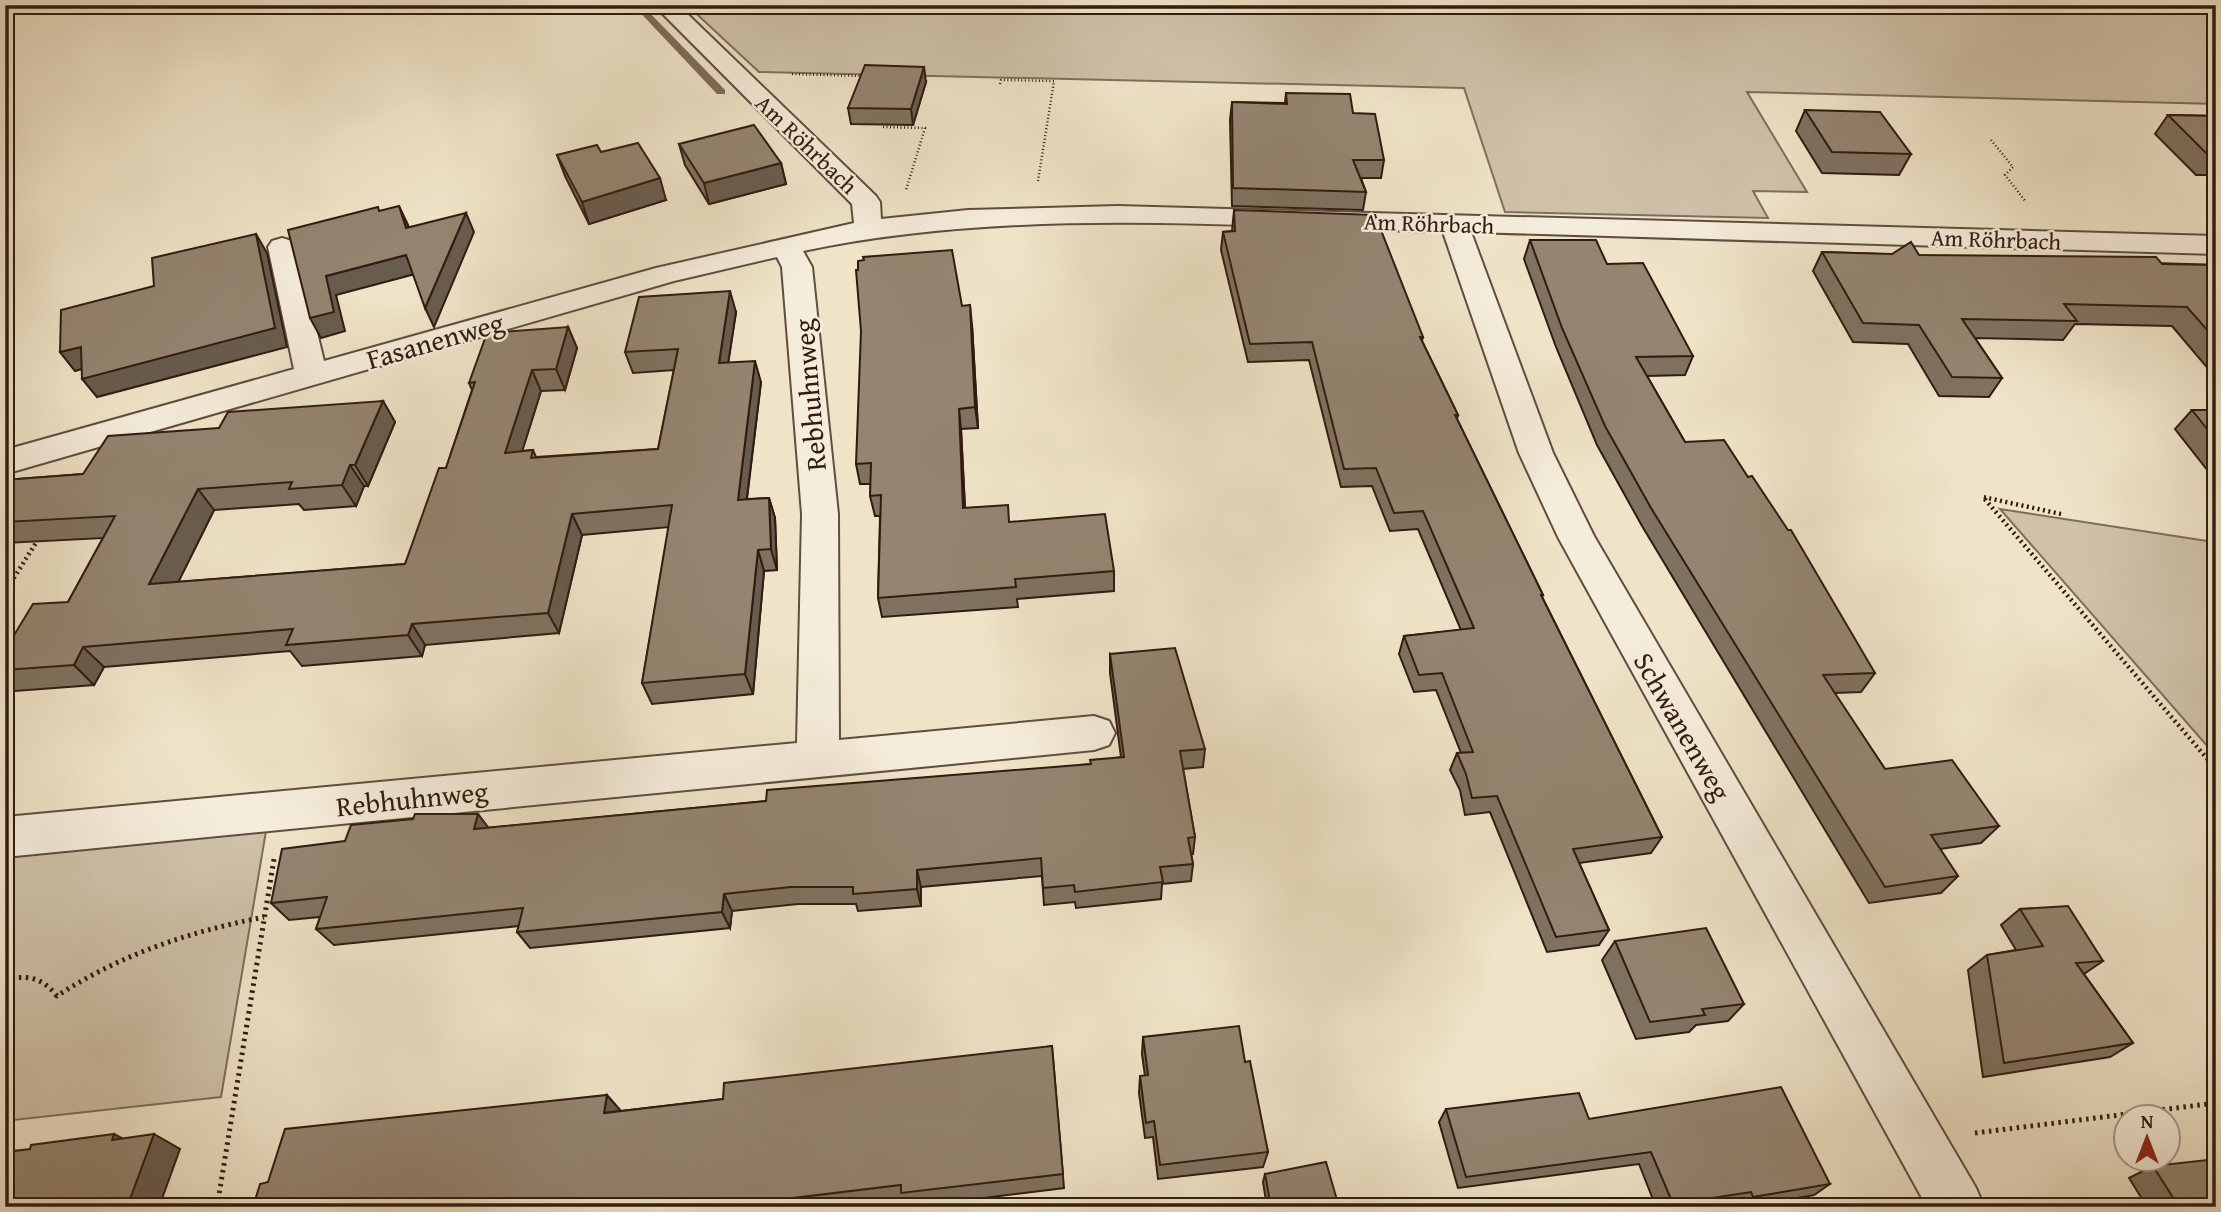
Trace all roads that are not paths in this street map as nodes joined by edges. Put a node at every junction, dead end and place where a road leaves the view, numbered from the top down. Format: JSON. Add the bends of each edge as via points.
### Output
{"nodes":[{"id":1,"x":665,"y":5,"type":"edge"},
{"id":2,"x":867,"y":216,"type":"junction"},
{"id":3,"x":1454,"y":224,"type":"junction"},
{"id":4,"x":2216,"y":245,"type":"edge"},
{"id":5,"x":786,"y":246,"type":"junction"},
{"id":6,"x":282,"y":247,"type":"dead end"},
{"id":7,"x":311,"y":375,"type":"junction"},
{"id":8,"x":5,"y":462,"type":"edge"},
{"id":9,"x":1094,"y":733,"type":"dead end"},
{"id":10,"x":818,"y":758,"type":"junction"},
{"id":11,"x":5,"y":837,"type":"edge"},
{"id":12,"x":1957,"y":1207,"type":"edge"}],
"edges":[{"from":1,"to":2,"type":"street","name":"Am Röhrbach"},
{"from":2,"to":3,"type":"street","name":"Am Röhrbach","via":[[1118,214]]},
{"from":2,"to":5,"type":"street","name":"Fasanenweg"},
{"from":3,"to":4,"type":"street","name":"Am Röhrbach"},
{"from":3,"to":12,"type":"street","name":"Schwanenweg","via":[[1536,453],[1576,537]]},
{"from":5,"to":7,"type":"street","name":"Fasanenweg","via":[[666,274]]},
{"from":5,"to":10,"type":"street","name":"Rebhuhnweg","via":[[797,267],[820,514]]},
{"from":6,"to":7,"type":"street"},
{"from":7,"to":8,"type":"street","name":"Fasanenweg"},
{"from":9,"to":10,"type":"street","name":"Rebhuhnweg"},
{"from":10,"to":11,"type":"street","name":"Rebhuhnweg"}]}
